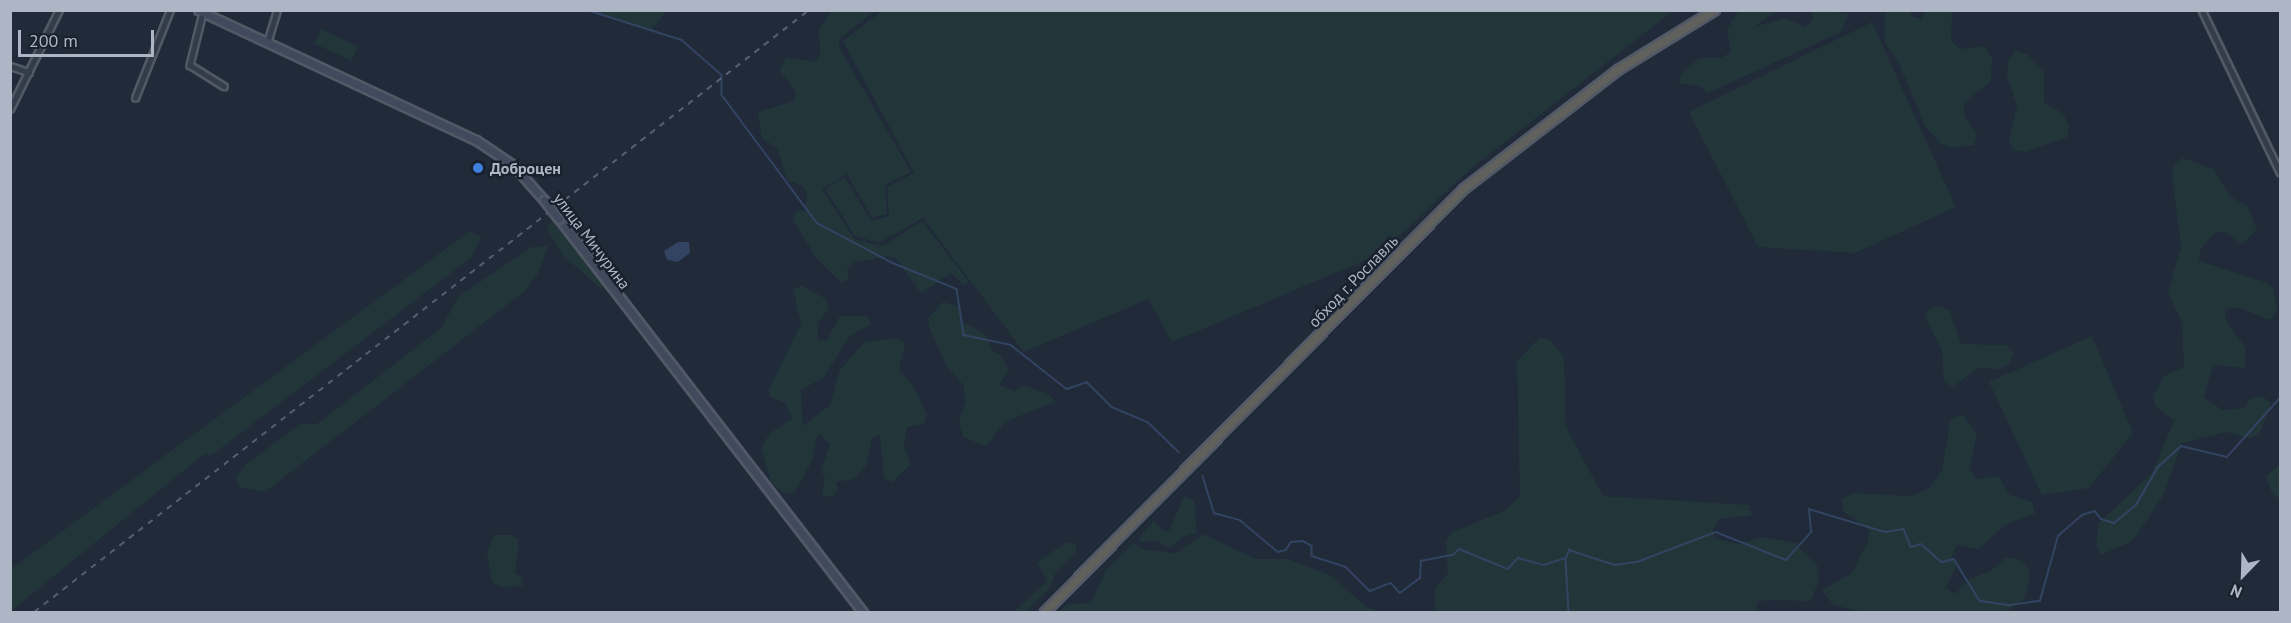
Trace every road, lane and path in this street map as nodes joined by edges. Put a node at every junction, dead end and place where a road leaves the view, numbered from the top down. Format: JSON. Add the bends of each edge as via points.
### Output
{"nodes":[{"id":1,"x":59,"y":10,"type":"edge"},
{"id":2,"x":170,"y":10,"type":"edge"},
{"id":3,"x":277,"y":10,"type":"edge"},
{"id":4,"x":1715,"y":10,"type":"edge"},
{"id":5,"x":2202,"y":10,"type":"edge"},
{"id":6,"x":201,"y":12,"type":"edge"},
{"id":7,"x":267,"y":43,"type":"junction"},
{"id":8,"x":10,"y":66,"type":"edge"},
{"id":9,"x":29,"y":72,"type":"junction"},
{"id":10,"x":225,"y":86,"type":"dead end"},
{"id":11,"x":135,"y":98,"type":"dead end"},
{"id":12,"x":10,"y":108,"type":"edge"},
{"id":13,"x":2280,"y":172,"type":"edge"},
{"id":14,"x":863,"y":612,"type":"edge"},
{"id":15,"x":1045,"y":612,"type":"edge"}],
"edges":[{"from":1,"to":9,"type":"street"},
{"from":2,"to":11,"type":"street"},
{"from":3,"to":7,"type":"street"},
{"from":4,"to":15,"type":"highway","name":"обход г. Рославль","via":[[1609,76],[1464,189]]},
{"from":5,"to":13,"type":"street"},
{"from":6,"to":7,"type":"main road","name":"улица Мичурина"},
{"from":6,"to":10,"type":"street","via":[[190,65]]},
{"from":7,"to":14,"type":"main road","name":"улица Мичурина","bridge":true,"via":[[476,140],[513,165]]},
{"from":8,"to":9,"type":"street"},
{"from":9,"to":12,"type":"street"}]}
